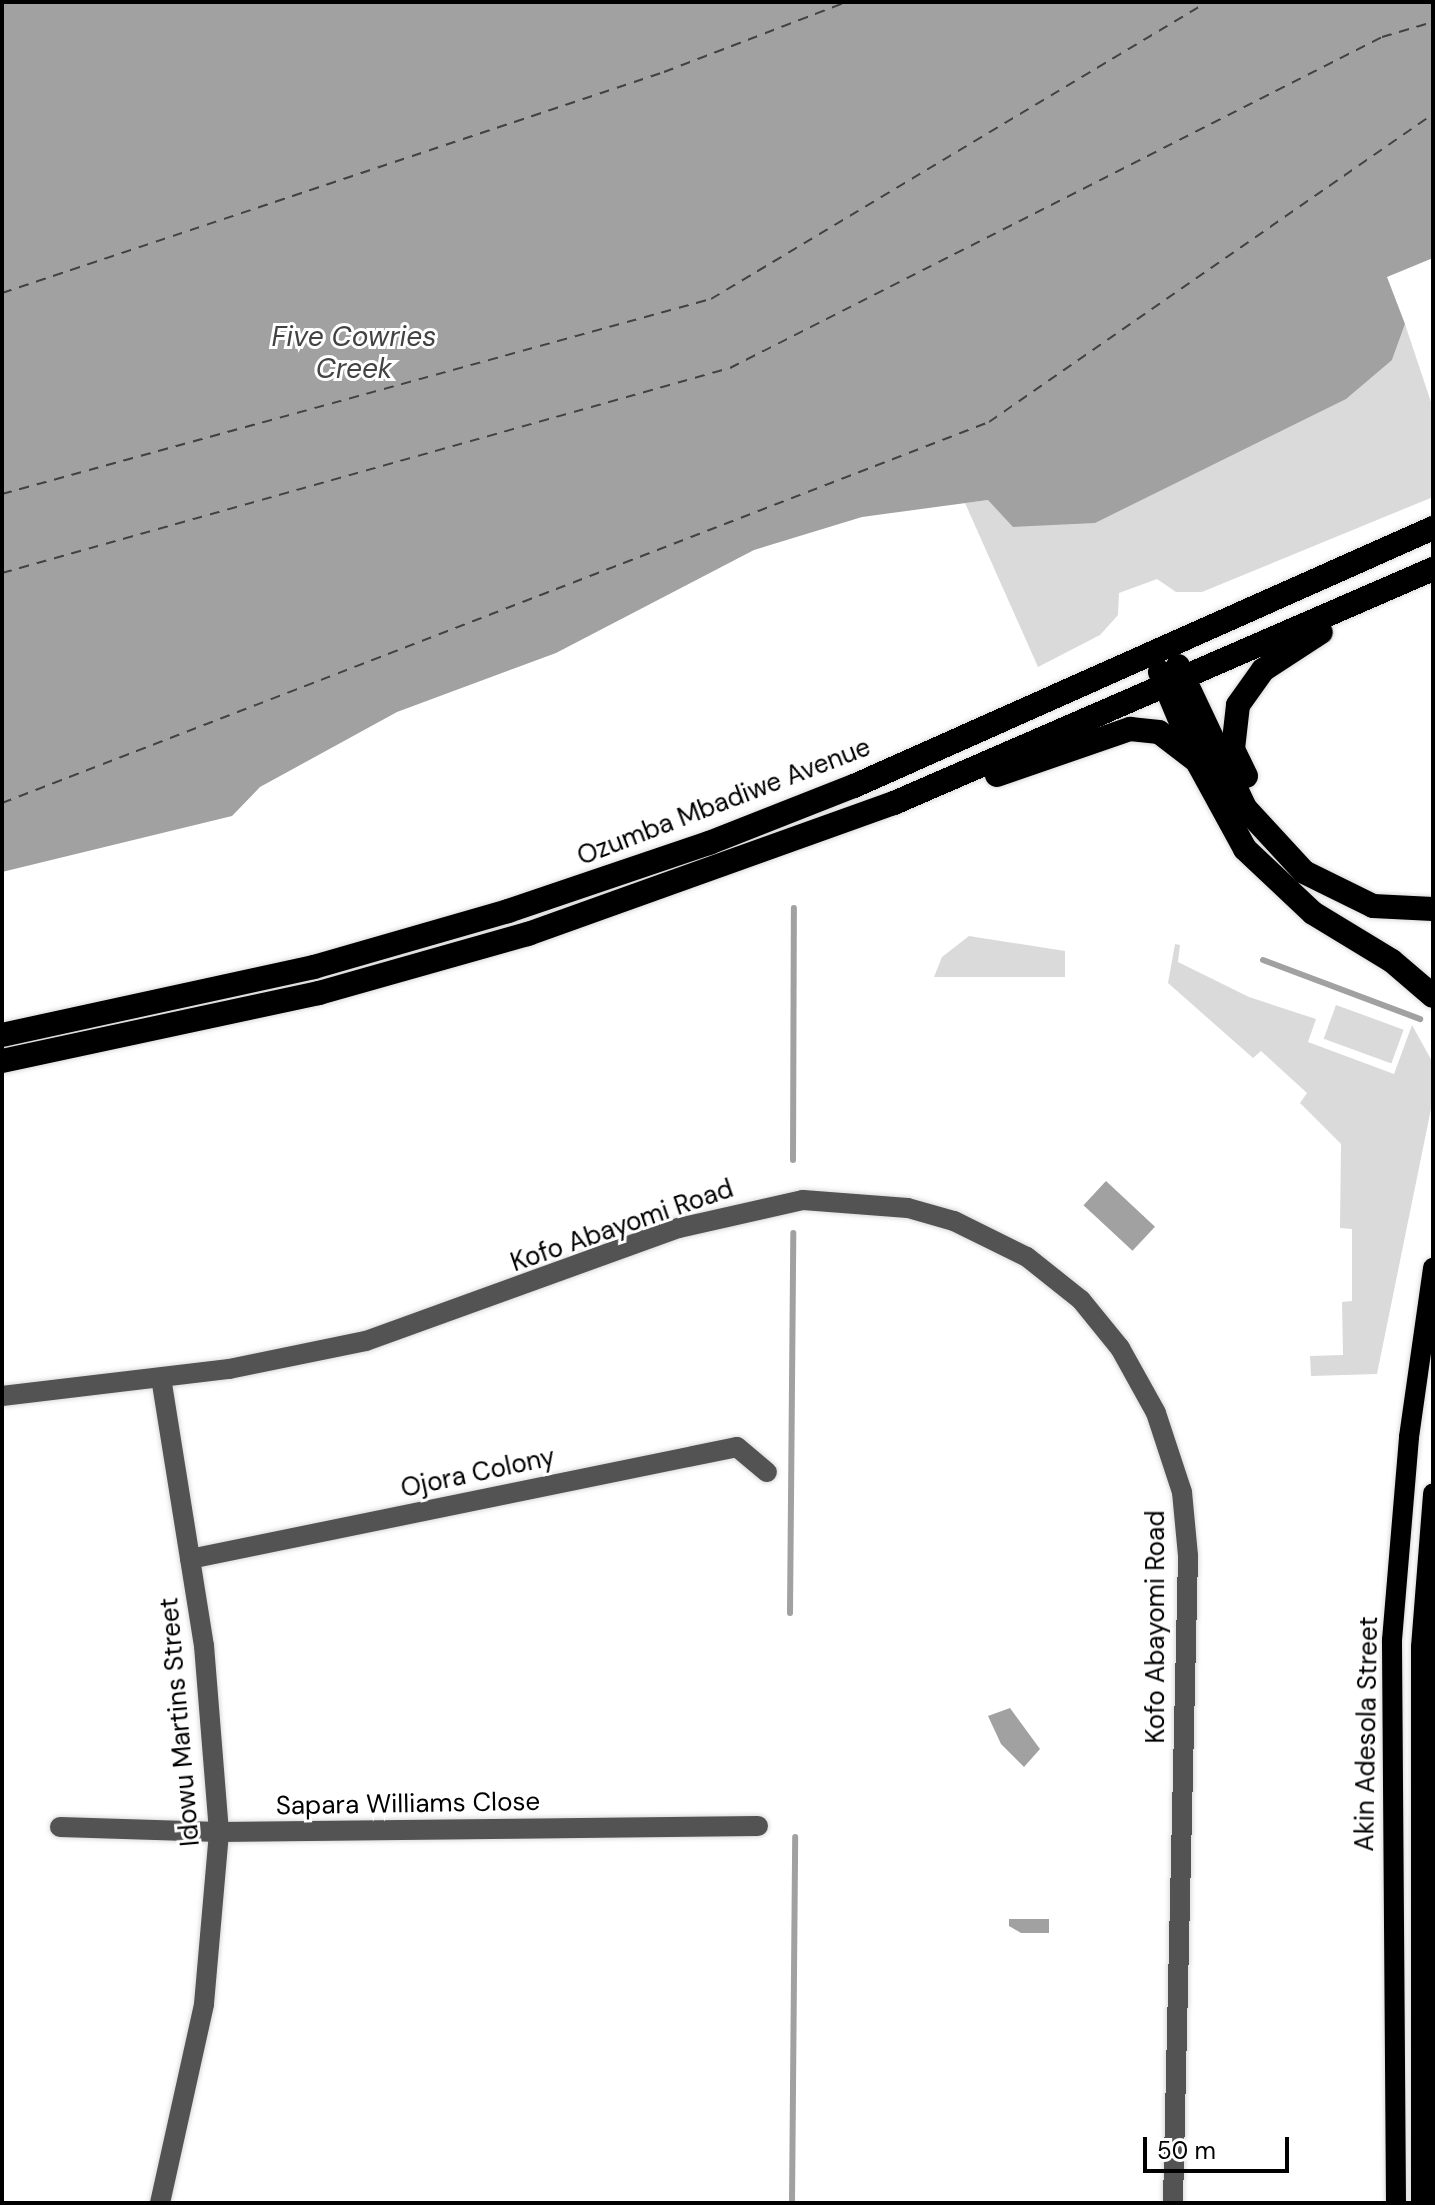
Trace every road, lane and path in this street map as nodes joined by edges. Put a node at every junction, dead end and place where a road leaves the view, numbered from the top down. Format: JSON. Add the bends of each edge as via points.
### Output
{"nodes":[{"id":1,"x":1433,"y":528,"type":"edge"},
{"id":2,"x":1433,"y":569,"type":"edge"},
{"id":3,"x":1357,"y":603,"type":"junction"},
{"id":4,"x":1161,"y":650,"type":"junction"},
{"id":5,"x":1174,"y":682,"type":"junction"},
{"id":6,"x":1198,"y":763,"type":"junction"},
{"id":7,"x":894,"y":803,"type":"junction"},
{"id":8,"x":1266,"y":829,"type":"junction"},
{"id":9,"x":1433,"y":909,"type":"edge"},
{"id":10,"x":1433,"y":996,"type":"edge"},
{"id":11,"x":2,"y":1035,"type":"edge"},
{"id":12,"x":2,"y":1061,"type":"edge"},
{"id":13,"x":1433,"y":1268,"type":"edge"},
{"id":14,"x":161,"y":1378,"type":"junction"},
{"id":15,"x":2,"y":1396,"type":"edge"},
{"id":16,"x":767,"y":1472,"type":"dead end"},
{"id":17,"x":1433,"y":1493,"type":"edge"},
{"id":18,"x":190,"y":1559,"type":"junction"},
{"id":19,"x":758,"y":1826,"type":"dead end"},
{"id":20,"x":60,"y":1827,"type":"dead end"},
{"id":21,"x":219,"y":1832,"type":"junction"},
{"id":22,"x":160,"y":2203,"type":"edge"},
{"id":23,"x":1173,"y":2203,"type":"edge"},
{"id":24,"x":1396,"y":2203,"type":"edge"},
{"id":25,"x":1421,"y":2203,"type":"edge"}],
"edges":[{"from":1,"to":4,"type":"highway","name":"Ozumba Mbadiwe Avenue"},
{"from":2,"to":3,"type":"highway","name":"Ozumba Mbadiwe Avenue"},
{"from":3,"to":5,"type":"highway","name":"Ozumba Mbadiwe Avenue"},
{"from":3,"to":8,"type":"highway","via":[[1263,670],[1238,705],[1233,749]]},
{"from":4,"to":5,"type":"highway"},
{"from":4,"to":11,"type":"highway","name":"Ozumba Mbadiwe Avenue","via":[[854,786],[709,843],[508,911],[314,967]]},
{"from":5,"to":6,"type":"highway"},
{"from":5,"to":7,"type":"highway","name":"Ozumba Mbadiwe Avenue"},
{"from":5,"to":8,"type":"highway","via":[[1235,790]]},
{"from":6,"to":7,"type":"highway","via":[[1159,732],[1121,730],[1005,772]]},
{"from":6,"to":10,"type":"highway","via":[[1245,849],[1274,880],[1313,913],[1416,978]]},
{"from":7,"to":12,"type":"highway","name":"Ozumba Mbadiwe Avenue","via":[[499,942],[319,993]]},
{"from":8,"to":9,"type":"highway","via":[[1304,872],[1347,898],[1396,910]]},
{"from":13,"to":24,"type":"main road","name":"Akin Adesola Street","via":[[1409,1437],[1392,1640]]},
{"from":14,"to":15,"type":"street","name":"Kofo Abayomi Road"},
{"from":14,"to":18,"type":"street","name":"Idowu Martins Street"},
{"from":14,"to":23,"type":"street","name":"Kofo Abayomi Road","via":[[366,1341],[679,1228],[803,1200],[863,1201],[954,1221],[1027,1257],[1061,1283],[1110,1334],[1136,1372],[1173,1463],[1188,1529]]},
{"from":16,"to":18,"type":"street","name":"Ojora Colony","via":[[737,1447]]},
{"from":17,"to":25,"type":"main road","name":"Akin Adesola Street","via":[[1421,1647]]},
{"from":18,"to":21,"type":"street","name":"Idowu Martins Street","via":[[204,1646]]},
{"from":19,"to":21,"type":"street","name":"Sapara Williams Close"},
{"from":20,"to":21,"type":"street","name":"Sapara Williams Close"},
{"from":21,"to":22,"type":"street","name":"Idowu Martins Street","via":[[204,2004]]}]}
